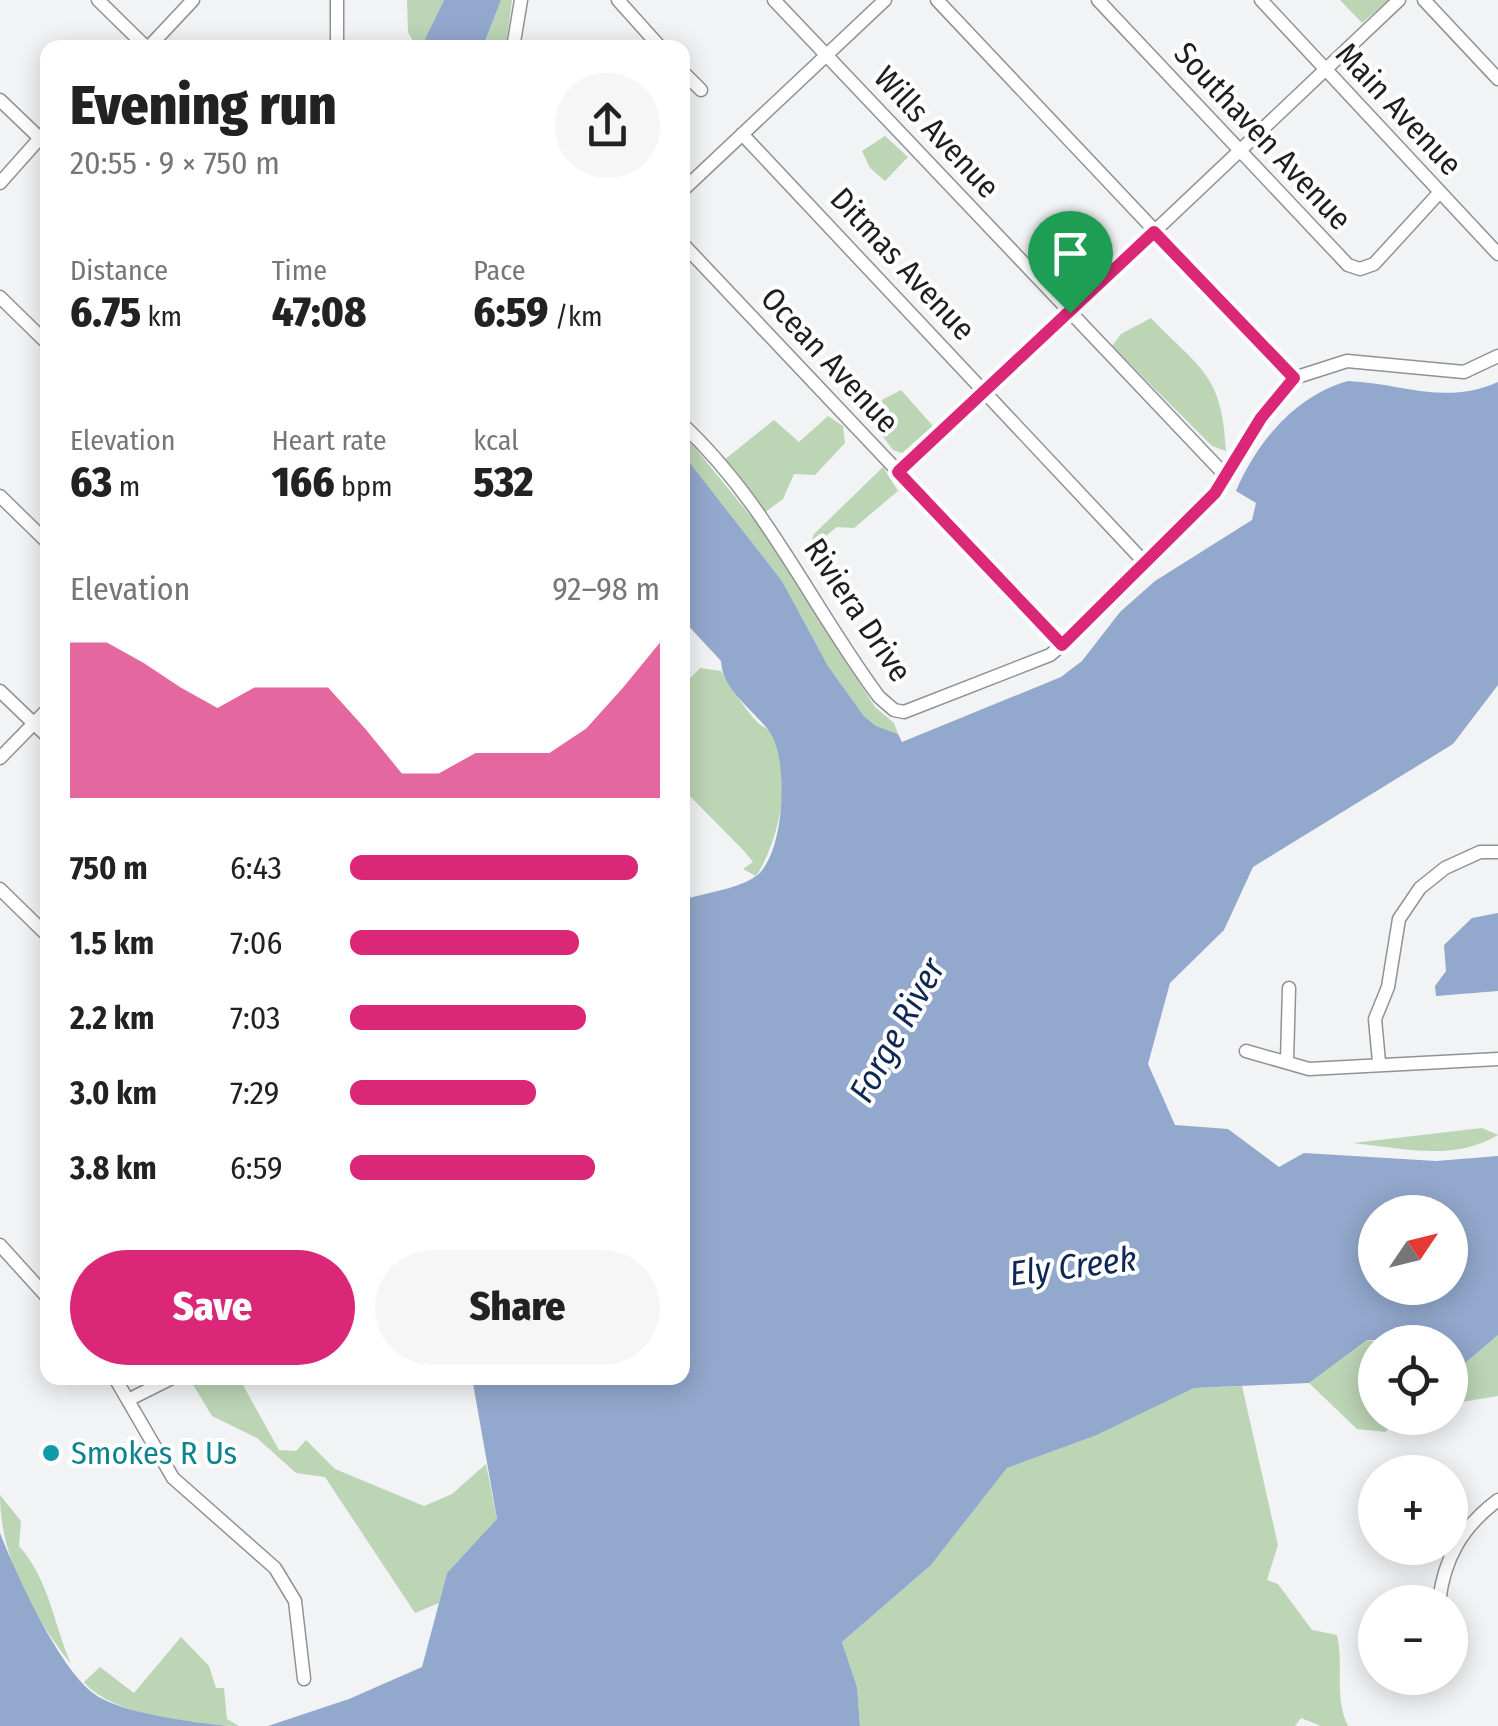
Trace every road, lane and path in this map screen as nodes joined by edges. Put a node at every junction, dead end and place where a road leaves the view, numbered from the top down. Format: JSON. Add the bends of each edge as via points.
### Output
{"nodes":[{"id":1,"x":98,"y":0,"type":"edge"},
{"id":2,"x":193,"y":0,"type":"edge"},
{"id":3,"x":337,"y":0,"type":"edge"},
{"id":4,"x":521,"y":0,"type":"edge"},
{"id":5,"x":618,"y":0,"type":"edge"},
{"id":6,"x":774,"y":0,"type":"edge"},
{"id":7,"x":885,"y":0,"type":"edge"},
{"id":8,"x":937,"y":0,"type":"edge"},
{"id":9,"x":1098,"y":0,"type":"edge"},
{"id":10,"x":1260,"y":0,"type":"edge"},
{"id":11,"x":1399,"y":0,"type":"edge"},
{"id":12,"x":1424,"y":0,"type":"edge"},
{"id":13,"x":139,"y":40,"type":"edge"},
{"id":14,"x":155,"y":40,"type":"edge"},
{"id":15,"x":338,"y":40,"type":"edge"},
{"id":16,"x":514,"y":40,"type":"edge"},
{"id":17,"x":654,"y":40,"type":"edge"},
{"id":18,"x":828,"y":56,"type":"junction"},
{"id":19,"x":1325,"y":68,"type":"junction"},
{"id":20,"x":690,"y":79,"type":"edge"},
{"id":21,"x":1498,"y":79,"type":"edge"},
{"id":22,"x":701,"y":90,"type":"dead end"},
{"id":23,"x":0,"y":100,"type":"edge"},
{"id":24,"x":742,"y":134,"type":"junction"},
{"id":25,"x":40,"y":135,"type":"edge"},
{"id":26,"x":40,"y":142,"type":"edge"},
{"id":27,"x":1239,"y":151,"type":"junction"},
{"id":28,"x":0,"y":183,"type":"edge"},
{"id":29,"x":690,"y":183,"type":"edge"},
{"id":30,"x":1439,"y":194,"type":"junction"},
{"id":31,"x":1154,"y":232,"type":"junction"},
{"id":32,"x":690,"y":251,"type":"edge"},
{"id":33,"x":1498,"y":254,"type":"edge"},
{"id":34,"x":0,"y":296,"type":"edge"},
{"id":35,"x":1070,"y":313,"type":"junction"},
{"id":36,"x":40,"y":336,"type":"edge"},
{"id":37,"x":1498,"y":356,"type":"edge"},
{"id":38,"x":1294,"y":378,"type":"junction"},
{"id":39,"x":985,"y":390,"type":"junction"},
{"id":40,"x":690,"y":431,"type":"edge"},
{"id":41,"x":898,"y":472,"type":"junction"},
{"id":42,"x":1225,"y":475,"type":"junction"},
{"id":43,"x":0,"y":496,"type":"edge"},
{"id":44,"x":40,"y":535,"type":"edge"},
{"id":45,"x":1146,"y":564,"type":"junction"},
{"id":46,"x":1062,"y":645,"type":"junction"},
{"id":47,"x":0,"y":690,"type":"edge"},
{"id":48,"x":40,"y":718,"type":"edge"},
{"id":49,"x":34,"y":724,"type":"junction"},
{"id":50,"x":40,"y":730,"type":"edge"},
{"id":51,"x":0,"y":758,"type":"edge"},
{"id":52,"x":1498,"y":852,"type":"edge"},
{"id":53,"x":0,"y":889,"type":"edge"},
{"id":54,"x":40,"y":928,"type":"edge"},
{"id":55,"x":1289,"y":988,"type":"dead end"},
{"id":56,"x":1246,"y":1051,"type":"dead end"},
{"id":57,"x":1498,"y":1059,"type":"edge"},
{"id":58,"x":1287,"y":1062,"type":"junction"},
{"id":59,"x":1379,"y":1062,"type":"junction"},
{"id":60,"x":0,"y":1245,"type":"edge"},
{"id":61,"x":40,"y":1289,"type":"edge"},
{"id":62,"x":120,"y":1385,"type":"edge"},
{"id":63,"x":158,"y":1385,"type":"edge"},
{"id":64,"x":130,"y":1399,"type":"junction"},
{"id":65,"x":1498,"y":1500,"type":"edge"},
{"id":66,"x":1443,"y":1585,"type":"edge"},
{"id":67,"x":304,"y":1679,"type":"dead end"}],
"edges":[{"from":1,"to":13,"type":"street"},
{"from":2,"to":14,"type":"street"},
{"from":3,"to":15,"type":"street"},
{"from":4,"to":16,"type":"street"},
{"from":5,"to":17,"type":"street"},
{"from":6,"to":18,"type":"street","name":"Wills Avenue"},
{"from":7,"to":18,"type":"street"},
{"from":8,"to":31,"type":"street"},
{"from":9,"to":27,"type":"street","name":"Southaven Avenue"},
{"from":10,"to":19,"type":"street","name":"Main Avenue"},
{"from":11,"to":19,"type":"street"},
{"from":12,"to":21,"type":"street"},
{"from":18,"to":24,"type":"street"},
{"from":18,"to":35,"type":"street","name":"Wills Avenue"},
{"from":19,"to":27,"type":"street"},
{"from":19,"to":30,"type":"street","name":"Main Avenue"},
{"from":20,"to":22,"type":"street"},
{"from":23,"to":25,"type":"street"},
{"from":24,"to":29,"type":"street"},
{"from":24,"to":39,"type":"street","name":"Ditmas Avenue"},
{"from":26,"to":28,"type":"street"},
{"from":27,"to":30,"type":"street","name":"Southaven Avenue","via":[[1348,265],[1360,269],[1374,264]]},
{"from":27,"to":31,"type":"street"},
{"from":30,"to":33,"type":"street","name":"Main Avenue"},
{"from":31,"to":35,"type":"street"},
{"from":31,"to":38,"type":"street"},
{"from":32,"to":41,"type":"street","name":"Ocean Avenue"},
{"from":34,"to":36,"type":"street"},
{"from":35,"to":39,"type":"street"},
{"from":35,"to":42,"type":"street","name":"Wills Avenue"},
{"from":37,"to":38,"type":"street","via":[[1464,372],[1347,361]]},
{"from":38,"to":42,"type":"street","name":"Riviera Drive"},
{"from":39,"to":41,"type":"street"},
{"from":39,"to":45,"type":"street","name":"Ditmas Avenue"},
{"from":40,"to":46,"type":"street","name":"Riviera Drive","via":[[773,533],[869,684],[894,710],[916,709]]},
{"from":41,"to":46,"type":"street","name":"Ocean Avenue"},
{"from":42,"to":45,"type":"street","name":"Riviera Drive"},
{"from":43,"to":44,"type":"street"},
{"from":45,"to":46,"type":"street","name":"Riviera Drive"},
{"from":47,"to":49,"type":"street"},
{"from":48,"to":49,"type":"street"},
{"from":49,"to":50,"type":"street"},
{"from":49,"to":51,"type":"street"},
{"from":52,"to":59,"type":"street","via":[[1480,852],[1445,868],[1398,919],[1388,988],[1375,1019]]},
{"from":53,"to":54,"type":"street"},
{"from":55,"to":58,"type":"street"},
{"from":56,"to":58,"type":"street"},
{"from":57,"to":59,"type":"street"},
{"from":58,"to":59,"type":"street","via":[[1310,1070]]},
{"from":60,"to":61,"type":"street"},
{"from":62,"to":64,"type":"street"},
{"from":63,"to":64,"type":"street"},
{"from":64,"to":67,"type":"street","via":[[173,1478],[276,1568],[295,1601]]},
{"from":65,"to":66,"type":"street","via":[[1450,1554]]}]}
